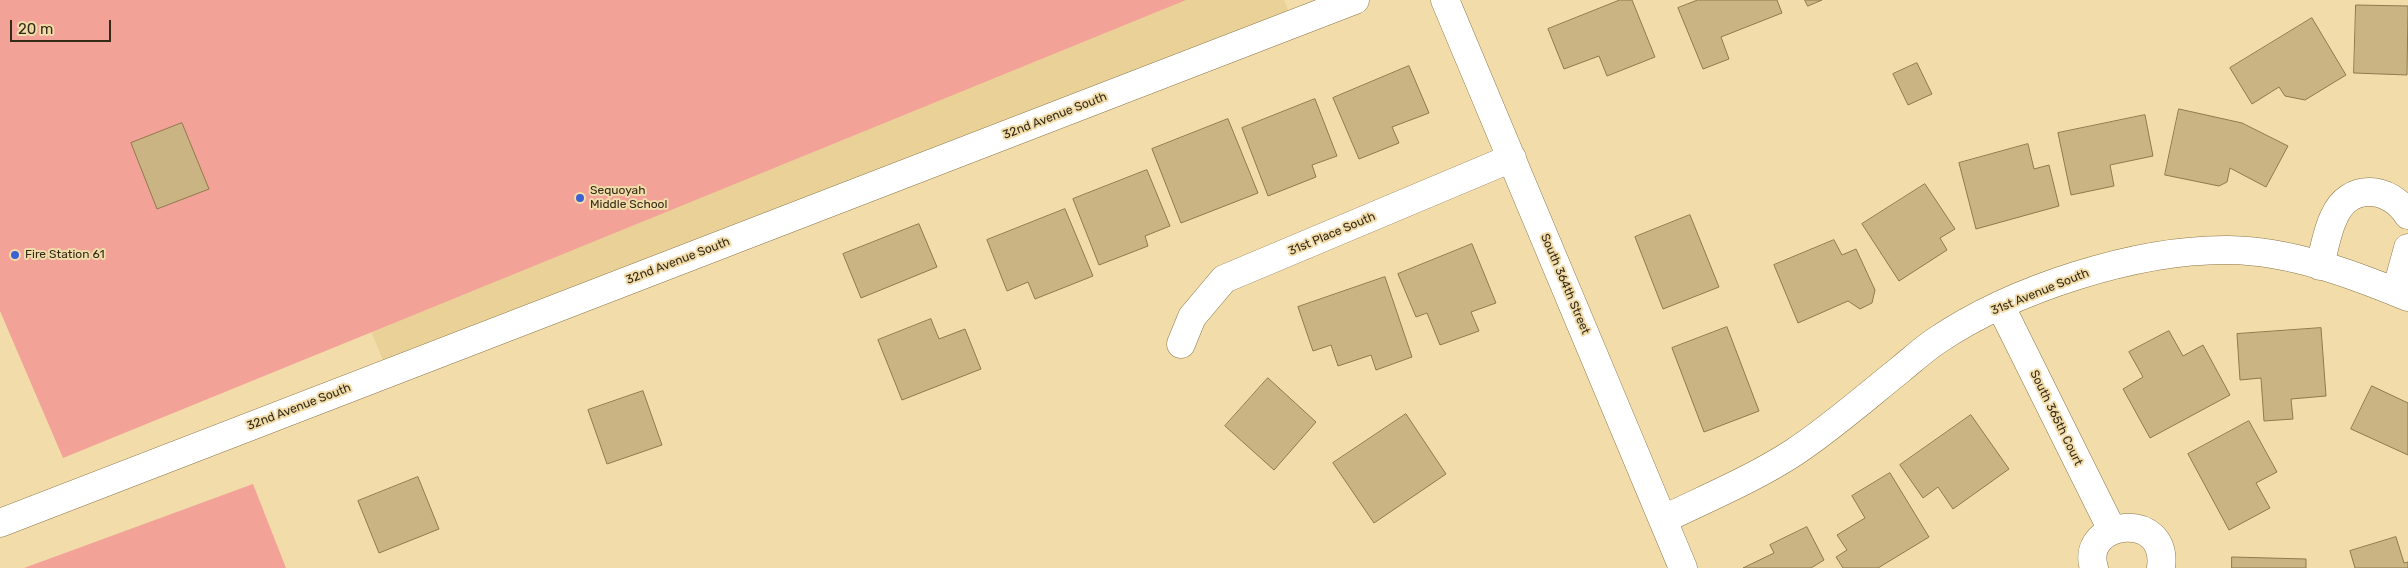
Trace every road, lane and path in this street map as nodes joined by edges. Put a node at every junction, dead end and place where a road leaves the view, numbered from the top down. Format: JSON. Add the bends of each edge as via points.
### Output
{"nodes":[{"id":1,"x":1355,"y":0,"type":"edge"},
{"id":2,"x":1446,"y":0,"type":"edge"},
{"id":3,"x":1512,"y":158,"type":"junction"},
{"id":4,"x":2408,"y":215,"type":"edge"},
{"id":5,"x":2408,"y":248,"type":"edge"},
{"id":6,"x":2320,"y":266,"type":"junction"},
{"id":7,"x":2402,"y":295,"type":"edge"},
{"id":8,"x":2000,"y":305,"type":"junction"},
{"id":9,"x":1181,"y":344,"type":"dead end"},
{"id":10,"x":1664,"y":518,"type":"junction"},
{"id":11,"x":0,"y":523,"type":"edge"},
{"id":12,"x":2112,"y":530,"type":"junction"},
{"id":13,"x":1684,"y":568,"type":"edge"},
{"id":14,"x":2094,"y":568,"type":"edge"},
{"id":15,"x":2161,"y":568,"type":"edge"}],
"edges":[{"from":1,"to":11,"type":"street","name":"32nd Avenue South"},
{"from":2,"to":3,"type":"street","name":"South 364th Street"},
{"from":3,"to":9,"type":"street","name":"31st Place South","via":[[1224,279],[1192,317]]},
{"from":3,"to":10,"type":"street","name":"South 364th Street"},
{"from":4,"to":6,"type":"street","via":[[2401,203],[2387,194],[2372,191],[2356,194],[2342,203],[2334,216]]},
{"from":5,"to":7,"type":"street"},
{"from":6,"to":7,"type":"street","name":"31st Avenue South","via":[[2346,272]]},
{"from":6,"to":8,"type":"street","name":"31st Avenue South","via":[[2281,256],[2229,250],[2156,256],[2083,273]]},
{"from":8,"to":10,"type":"street","name":"31st Avenue South","via":[[1936,341],[1793,453]]},
{"from":8,"to":12,"type":"street","name":"South 365th Court"},
{"from":10,"to":13,"type":"street","name":"South 364th Street"},
{"from":12,"to":14,"type":"street","via":[[2101,538],[2095,550]]},
{"from":12,"to":15,"type":"street","via":[[2125,526],[2138,528],[2150,535],[2159,545]]}]}
